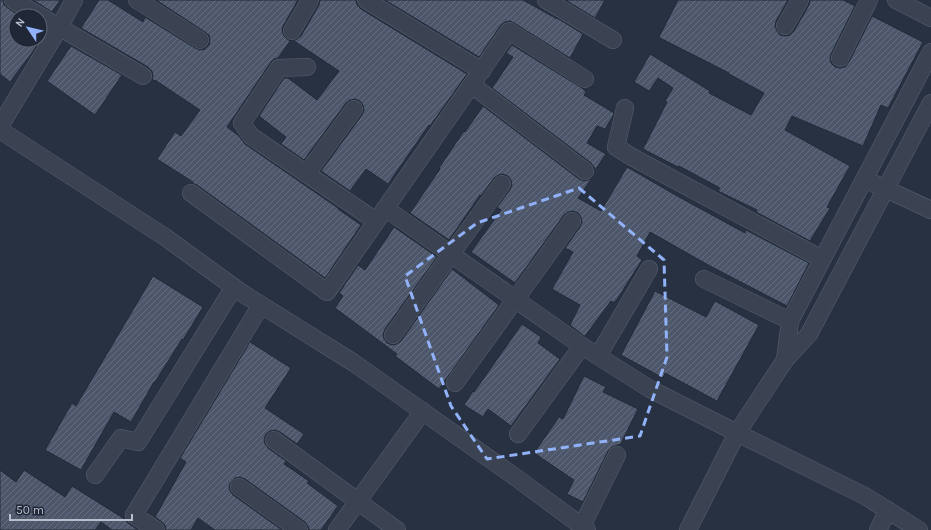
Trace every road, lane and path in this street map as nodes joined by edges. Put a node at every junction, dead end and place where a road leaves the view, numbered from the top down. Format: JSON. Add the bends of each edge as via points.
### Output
{"nodes":[{"id":1,"x":13,"y":0,"type":"edge"},
{"id":2,"x":74,"y":0,"type":"edge"},
{"id":3,"x":137,"y":0,"type":"edge"},
{"id":4,"x":310,"y":0,"type":"edge"},
{"id":5,"x":366,"y":0,"type":"edge"},
{"id":6,"x":546,"y":0,"type":"edge"},
{"id":7,"x":800,"y":0,"type":"edge"},
{"id":8,"x":869,"y":0,"type":"edge"},
{"id":9,"x":896,"y":0,"type":"edge"},
{"id":10,"x":26,"y":8,"type":"edge"},
{"id":11,"x":931,"y":18,"type":"edge"},
{"id":12,"x":48,"y":21,"type":"edge"},
{"id":13,"x":785,"y":26,"type":"dead end"},
{"id":14,"x":59,"y":28,"type":"junction"},
{"id":15,"x":292,"y":31,"type":"dead end"},
{"id":16,"x":200,"y":40,"type":"dead end"},
{"id":17,"x":614,"y":40,"type":"dead end"},
{"id":18,"x":931,"y":52,"type":"edge"},
{"id":19,"x":840,"y":58,"type":"dead end"},
{"id":20,"x":307,"y":67,"type":"dead end"},
{"id":21,"x":482,"y":71,"type":"junction"},
{"id":22,"x":143,"y":76,"type":"dead end"},
{"id":23,"x":585,"y":79,"type":"dead end"},
{"id":24,"x":472,"y":85,"type":"junction"},
{"id":25,"x":931,"y":103,"type":"edge"},
{"id":26,"x":354,"y":108,"type":"dead end"},
{"id":27,"x":625,"y":108,"type":"dead end"},
{"id":28,"x":0,"y":126,"type":"edge"},
{"id":29,"x":0,"y":130,"type":"edge"},
{"id":30,"x":585,"y":171,"type":"dead end"},
{"id":31,"x":307,"y":173,"type":"junction"},
{"id":32,"x":864,"y":179,"type":"junction"},
{"id":33,"x":502,"y":184,"type":"dead end"},
{"id":34,"x":886,"y":189,"type":"junction"},
{"id":35,"x":191,"y":193,"type":"dead end"},
{"id":36,"x":931,"y":210,"type":"edge"},
{"id":37,"x":381,"y":215,"type":"junction"},
{"id":38,"x":572,"y":221,"type":"dead end"},
{"id":39,"x":450,"y":254,"type":"junction"},
{"id":40,"x":822,"y":259,"type":"junction"},
{"id":41,"x":649,"y":270,"type":"dead end"},
{"id":42,"x":704,"y":279,"type":"dead end"},
{"id":43,"x":234,"y":287,"type":"junction"},
{"id":44,"x":516,"y":299,"type":"junction"},
{"id":45,"x":261,"y":305,"type":"junction"},
{"id":46,"x":790,"y":321,"type":"junction"},
{"id":47,"x":393,"y":335,"type":"dead end"},
{"id":48,"x":582,"y":346,"type":"junction"},
{"id":49,"x":598,"y":356,"type":"junction"},
{"id":50,"x":784,"y":360,"type":"junction"},
{"id":51,"x":455,"y":383,"type":"dead end"},
{"id":52,"x":423,"y":411,"type":"junction"},
{"id":53,"x":736,"y":433,"type":"junction"},
{"id":54,"x":518,"y":434,"type":"dead end"},
{"id":55,"x":274,"y":440,"type":"dead end"},
{"id":56,"x":617,"y":455,"type":"dead end"},
{"id":57,"x":95,"y":475,"type":"dead end"},
{"id":58,"x":239,"y":488,"type":"dead end"},
{"id":59,"x":357,"y":502,"type":"junction"},
{"id":60,"x":888,"y":510,"type":"junction"},
{"id":61,"x":584,"y":528,"type":"edge"},
{"id":62,"x":156,"y":530,"type":"edge"},
{"id":63,"x":299,"y":530,"type":"edge"},
{"id":64,"x":337,"y":530,"type":"edge"},
{"id":65,"x":397,"y":530,"type":"edge"},
{"id":66,"x":688,"y":530,"type":"edge"},
{"id":67,"x":878,"y":530,"type":"edge"},
{"id":68,"x":918,"y":530,"type":"edge"}],
"edges":[{"from":1,"to":10,"type":"street"},
{"from":2,"to":14,"type":"street"},
{"from":3,"to":16,"type":"street"},
{"from":4,"to":15,"type":"street"},
{"from":5,"to":21,"type":"street"},
{"from":6,"to":17,"type":"street"},
{"from":7,"to":13,"type":"street"},
{"from":8,"to":19,"type":"street"},
{"from":9,"to":11,"type":"street"},
{"from":12,"to":14,"type":"street"},
{"from":14,"to":22,"type":"street"},
{"from":14,"to":28,"type":"street"},
{"from":18,"to":32,"type":"street"},
{"from":20,"to":31,"type":"street","via":[[279,68],[242,123],[251,136]]},
{"from":21,"to":23,"type":"street","via":[[509,32]]},
{"from":21,"to":24,"type":"street"},
{"from":24,"to":30,"type":"street"},
{"from":24,"to":37,"type":"street"},
{"from":25,"to":34,"type":"street"},
{"from":26,"to":31,"type":"street"},
{"from":27,"to":40,"type":"street","via":[[616,147]]},
{"from":29,"to":43,"type":"street","via":[[165,237]]},
{"from":31,"to":37,"type":"street"},
{"from":32,"to":34,"type":"street"},
{"from":32,"to":40,"type":"street"},
{"from":33,"to":39,"type":"street"},
{"from":34,"to":36,"type":"street"},
{"from":34,"to":50,"type":"street","via":[[810,334]]},
{"from":35,"to":37,"type":"street","via":[[327,292]]},
{"from":37,"to":39,"type":"street"},
{"from":38,"to":44,"type":"street"},
{"from":39,"to":44,"type":"street"},
{"from":39,"to":47,"type":"street"},
{"from":40,"to":46,"type":"street"},
{"from":41,"to":49,"type":"street"},
{"from":42,"to":46,"type":"street"},
{"from":43,"to":45,"type":"street"},
{"from":43,"to":57,"type":"street","via":[[138,442],[121,438]]},
{"from":44,"to":48,"type":"street"},
{"from":44,"to":51,"type":"street"},
{"from":45,"to":52,"type":"street","via":[[354,363]]},
{"from":45,"to":62,"type":"street","via":[[134,515]]},
{"from":46,"to":50,"type":"street"},
{"from":48,"to":49,"type":"street"},
{"from":48,"to":54,"type":"street"},
{"from":49,"to":53,"type":"street","via":[[650,389]]},
{"from":50,"to":53,"type":"street"},
{"from":52,"to":59,"type":"street"},
{"from":52,"to":61,"type":"street"},
{"from":53,"to":60,"type":"street","via":[[865,496]]},
{"from":53,"to":66,"type":"street"},
{"from":55,"to":59,"type":"street"},
{"from":56,"to":61,"type":"street"},
{"from":58,"to":63,"type":"street"},
{"from":59,"to":64,"type":"street"},
{"from":59,"to":65,"type":"street"},
{"from":60,"to":67,"type":"street"},
{"from":60,"to":68,"type":"street"}]}
